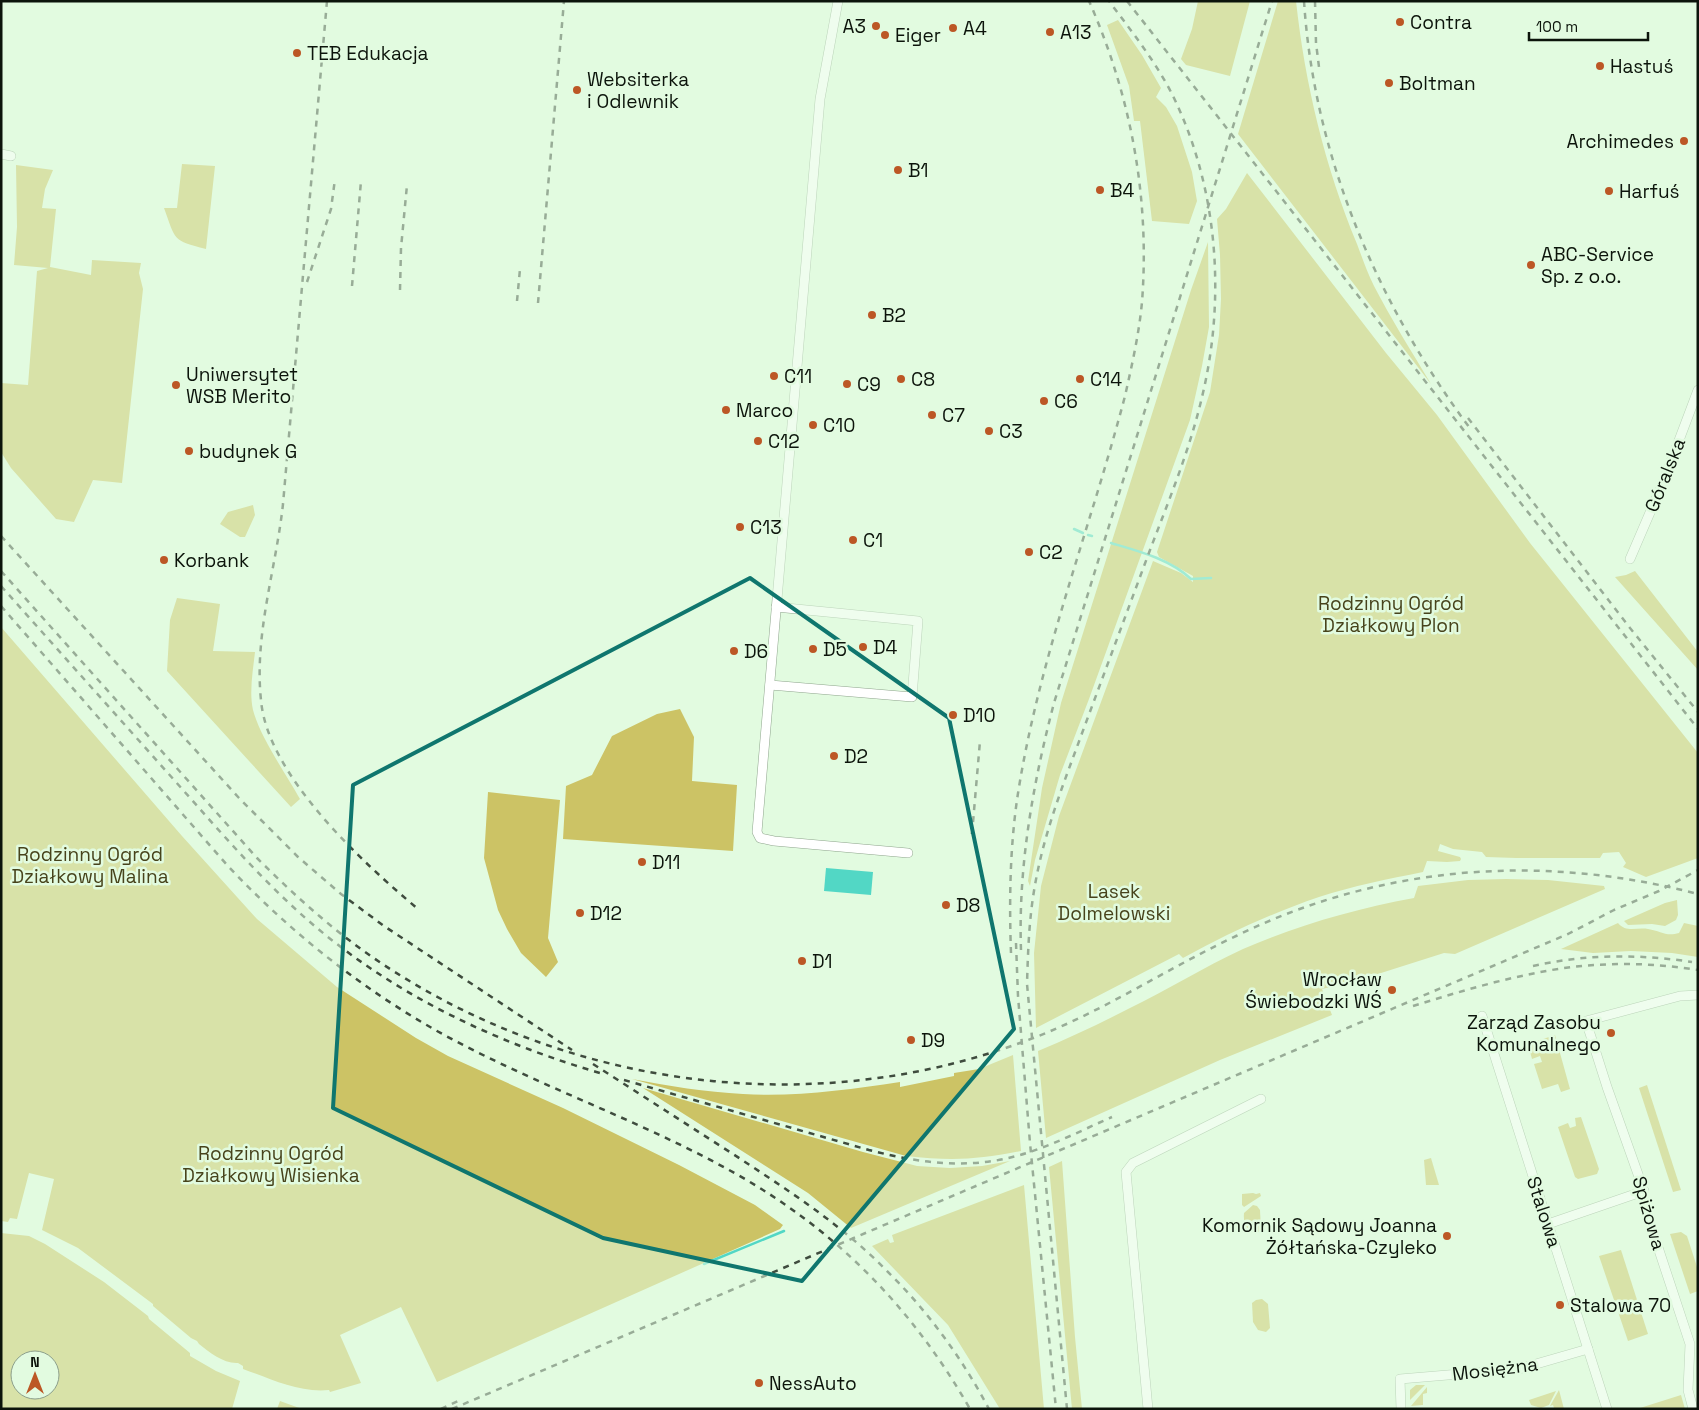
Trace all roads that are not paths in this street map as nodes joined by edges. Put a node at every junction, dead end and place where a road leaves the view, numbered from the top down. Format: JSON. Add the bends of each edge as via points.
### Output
{"nodes":[{"id":1,"x":838,"y":1,"type":"edge"},
{"id":2,"x":1,"y":154,"type":"edge"},
{"id":3,"x":11,"y":156,"type":"dead end"},
{"id":4,"x":1698,"y":390,"type":"edge"},
{"id":5,"x":1630,"y":559,"type":"dead end"},
{"id":6,"x":776,"y":608,"type":"junction"},
{"id":7,"x":770,"y":685,"type":"junction"},
{"id":8,"x":908,"y":853,"type":"dead end"},
{"id":9,"x":1698,"y":995,"type":"edge"},
{"id":10,"x":1482,"y":1016,"type":"dead end"},
{"id":11,"x":1261,"y":1099,"type":"dead end"},
{"id":12,"x":1644,"y":1191,"type":"junction"},
{"id":13,"x":1548,"y":1224,"type":"junction"},
{"id":14,"x":1588,"y":1349,"type":"junction"},
{"id":15,"x":1148,"y":1409,"type":"edge"},
{"id":16,"x":1401,"y":1409,"type":"edge"},
{"id":17,"x":1607,"y":1409,"type":"edge"},
{"id":18,"x":1693,"y":1409,"type":"edge"}],
"edges":[{"from":1,"to":6,"type":"street","via":[[820,99]]},
{"from":2,"to":3,"type":"street"},
{"from":4,"to":5,"type":"street","name":"Góralska"},
{"from":6,"to":7,"type":"street"},
{"from":6,"to":7,"type":"street","via":[[918,621],[912,697]]},
{"from":7,"to":8,"type":"street","via":[[757,825],[760,838],[774,842]]},
{"from":9,"to":12,"type":"street","name":"Spiżowa","via":[[1680,996],[1586,1021]]},
{"from":10,"to":13,"type":"street","name":"Stalowa"},
{"from":11,"to":15,"type":"street","via":[[1133,1164],[1126,1172]]},
{"from":12,"to":13,"type":"street"},
{"from":12,"to":18,"type":"street","name":"Spiżowa","via":[[1649,1220],[1690,1344],[1688,1390]]},
{"from":13,"to":14,"type":"street","name":"Stalowa"},
{"from":14,"to":16,"type":"street","name":"Mosiężna","via":[[1519,1370],[1400,1379]]},
{"from":14,"to":17,"type":"street","name":"Stalowa"}]}
